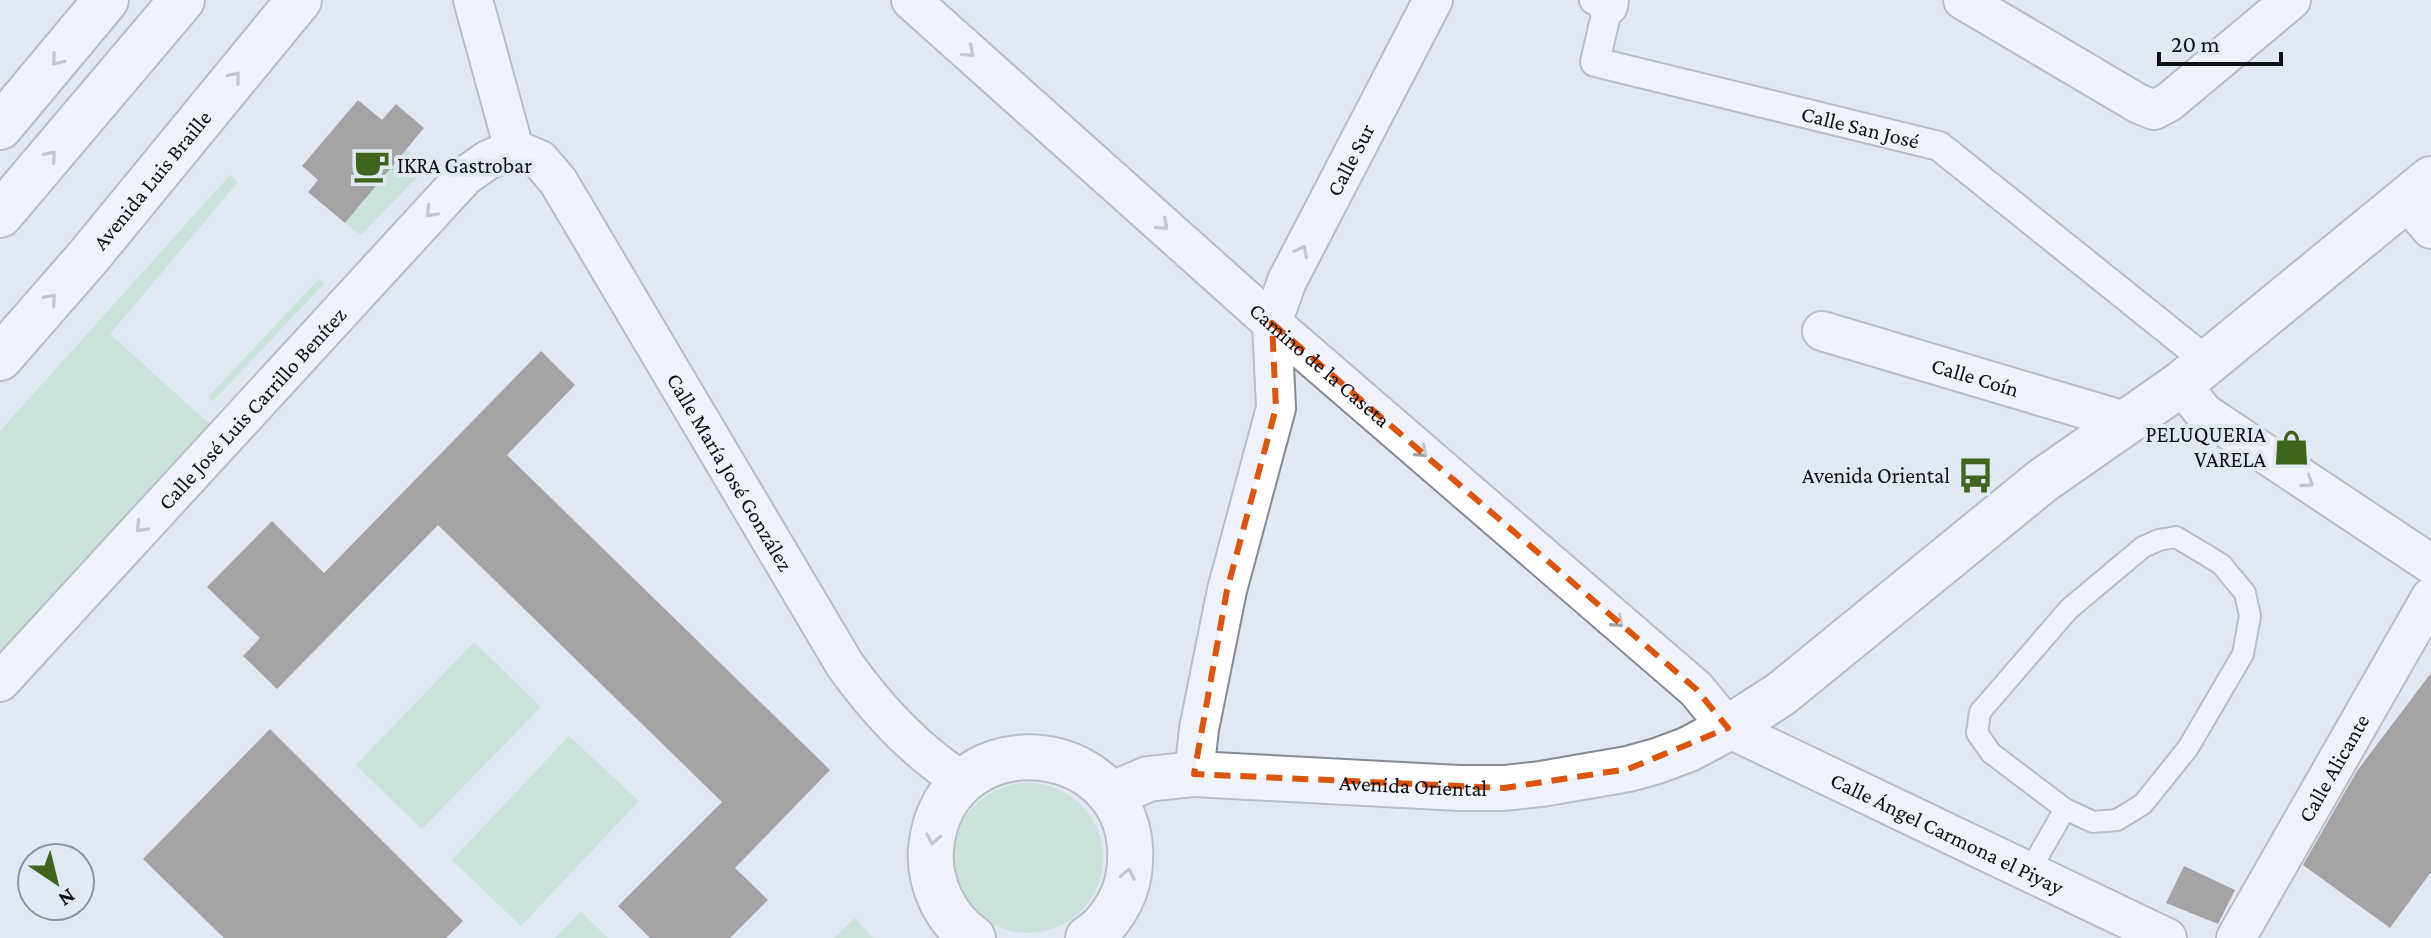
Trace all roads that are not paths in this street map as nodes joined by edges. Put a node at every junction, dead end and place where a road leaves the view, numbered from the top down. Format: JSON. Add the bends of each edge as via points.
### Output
{"nodes":[{"id":1,"x":106,"y":0,"type":"edge"},
{"id":2,"x":182,"y":0,"type":"edge"},
{"id":3,"x":299,"y":0,"type":"edge"},
{"id":4,"x":473,"y":0,"type":"edge"},
{"id":5,"x":1433,"y":0,"type":"edge"},
{"id":6,"x":1963,"y":0,"type":"edge"},
{"id":7,"x":2291,"y":0,"type":"edge"},
{"id":8,"x":914,"y":1,"type":"edge"},
{"id":9,"x":1604,"y":2,"type":"edge"},
{"id":10,"x":0,"y":127,"type":"edge"},
{"id":11,"x":514,"y":149,"type":"junction"},
{"id":12,"x":2423,"y":203,"type":"edge"},
{"id":13,"x":0,"y":215,"type":"edge"},
{"id":14,"x":1272,"y":323,"type":"junction"},
{"id":15,"x":1822,"y":331,"type":"dead end"},
{"id":16,"x":0,"y":358,"type":"edge"},
{"id":17,"x":2194,"y":373,"type":"junction"},
{"id":18,"x":2128,"y":422,"type":"junction"},
{"id":19,"x":2431,"y":564,"type":"edge"},
{"id":20,"x":2431,"y":597,"type":"edge"},
{"id":21,"x":0,"y":682,"type":"edge"},
{"id":22,"x":1728,"y":728,"type":"junction"},
{"id":23,"x":1194,"y":774,"type":"junction"},
{"id":24,"x":964,"y":782,"type":"junction"},
{"id":25,"x":1111,"y":795,"type":"junction"},
{"id":26,"x":2065,"y":809,"type":"junction"},
{"id":27,"x":2029,"y":872,"type":"junction"},
{"id":28,"x":939,"y":898,"type":"junction"},
{"id":29,"x":1092,"y":937,"type":"edge"},
{"id":30,"x":922,"y":938,"type":"edge"},
{"id":31,"x":973,"y":938,"type":"edge"},
{"id":32,"x":2167,"y":938,"type":"edge"},
{"id":33,"x":2236,"y":938,"type":"edge"}],
"edges":[{"from":1,"to":10,"type":"main road","one_way":true},
{"from":13,"to":2,"type":"main road","one_way":true},
{"from":16,"to":3,"type":"main road","name":"Avenida Luis Braille","one_way":true},
{"from":4,"to":11,"type":"street"},
{"from":14,"to":5,"type":"street","name":"Calle Sur","one_way":true,"via":[[1287,281]]},
{"from":6,"to":7,"type":"street","via":[[2154,110]]},
{"from":8,"to":14,"type":"street","name":"Camino de la Caseta","one_way":true},
{"from":9,"to":17,"type":"street","name":"Calle San José","via":[[1595,62],[1939,146]]},
{"from":11,"to":21,"type":"street","name":"Calle José Luis Carrillo Benítez","one_way":true,"via":[[465,176]]},
{"from":11,"to":24,"type":"street","name":"Calle María José González","via":[[540,160],[558,181],[845,665],[914,745]]},
{"from":12,"to":17,"type":"main road","name":"Avenida Oriental"},
{"from":14,"to":22,"type":"street","name":"Camino de la Caseta","one_way":true,"via":[[1696,689]]},
{"from":14,"to":23,"type":"street","via":[[1276,408],[1227,590]]},
{"from":15,"to":18,"type":"street","name":"Calle Coín"},
{"from":17,"to":18,"type":"main road","name":"Avenida Oriental"},
{"from":17,"to":19,"type":"street","one_way":true,"via":[[2204,413]]},
{"from":18,"to":22,"type":"main road","name":"Avenida Oriental","via":[[2042,481],[1781,694]]},
{"from":20,"to":33,"type":"street","name":"Calle Alicante"},
{"from":22,"to":23,"type":"main road","name":"Avenida Oriental","via":[[1689,749],[1628,769],[1504,788]]},
{"from":22,"to":27,"type":"street","name":"Calle Ángel Carmona el Piyay"},
{"from":23,"to":25,"type":"main road","name":"Avenida Oriental","via":[[1148,779]]},
{"from":24,"to":25,"type":"main road","via":[[986,766],[1012,757],[1040,756],[1067,762]]},
{"from":24,"to":28,"type":"main road","one_way":true,"via":[[936,824],[932,875]]},
{"from":29,"to":25,"type":"main road","one_way":true,"via":[[1121,898],[1132,853],[1126,822]]},
{"from":26,"to":26,"type":"lane","via":[[2093,822],[2117,820],[2143,804],[2188,748],[2243,654],[2250,616],[2245,593],[2221,564],[2176,537],[2143,547],[2069,609],[1980,712],[1977,733],[1991,753]]},
{"from":26,"to":27,"type":"lane"},
{"from":27,"to":32,"type":"street","name":"Calle Ángel Carmona el Piyay"},
{"from":28,"to":30,"type":"main road"},
{"from":28,"to":31,"type":"main road"}]}
